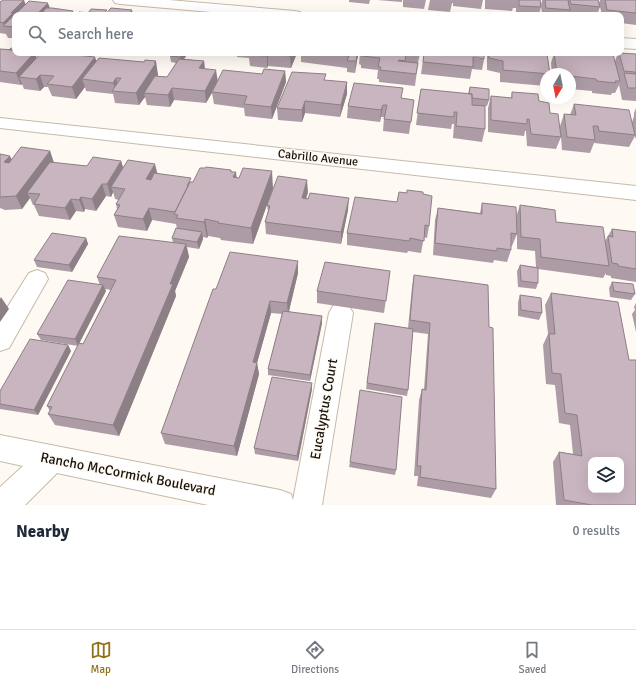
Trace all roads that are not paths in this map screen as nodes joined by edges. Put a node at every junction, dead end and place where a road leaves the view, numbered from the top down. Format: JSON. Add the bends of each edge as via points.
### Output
{"nodes":[{"id":1,"x":120,"y":0,"type":"edge"},
{"id":2,"x":259,"y":12,"type":"edge"},
{"id":3,"x":624,"y":43,"type":"edge"},
{"id":4,"x":636,"y":44,"type":"edge"},
{"id":5,"x":0,"y":123,"type":"edge"},
{"id":6,"x":636,"y":193,"type":"edge"},
{"id":7,"x":37,"y":279,"type":"dead end"},
{"id":8,"x":340,"y":312,"type":"dead end"},
{"id":9,"x":0,"y":341,"type":"edge"},
{"id":10,"x":0,"y":448,"type":"edge"},
{"id":11,"x":52,"y":459,"type":"junction"},
{"id":12,"x":3,"y":505,"type":"edge"},
{"id":13,"x":280,"y":505,"type":"edge"},
{"id":14,"x":307,"y":505,"type":"edge"}],
"edges":[{"from":1,"to":2,"type":"street"},
{"from":3,"to":4,"type":"street"},
{"from":5,"to":6,"type":"street","name":"Cabrillo Avenue"},
{"from":7,"to":9,"type":"street"},
{"from":8,"to":14,"type":"street","name":"Eucalyptus Court"},
{"from":10,"to":11,"type":"street","name":"Rancho McCormick Boulevard"},
{"from":11,"to":12,"type":"street"},
{"from":11,"to":13,"type":"street","name":"Rancho McCormick Boulevard"}]}
